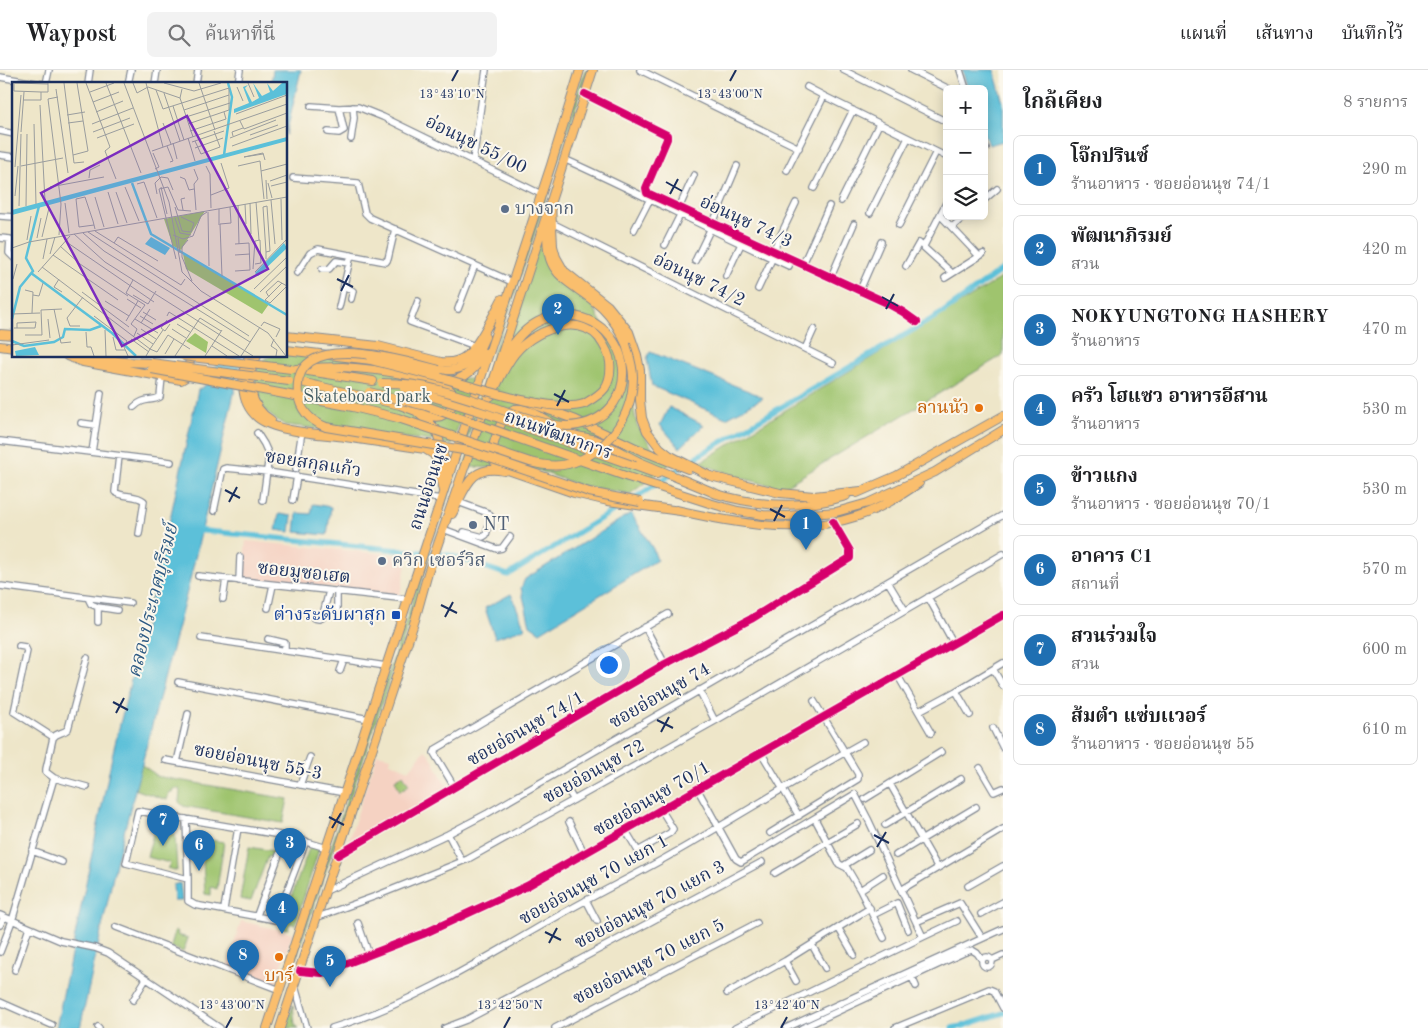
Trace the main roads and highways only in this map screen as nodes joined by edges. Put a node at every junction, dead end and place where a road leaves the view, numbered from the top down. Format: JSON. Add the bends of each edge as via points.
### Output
{"nodes":[{"id":1,"x":580,"y":70,"type":"edge"},
{"id":2,"x":593,"y":70,"type":"edge"},
{"id":3,"x":550,"y":201,"type":"junction"},
{"id":4,"x":514,"y":272,"type":"junction"},
{"id":5,"x":500,"y":308,"type":"junction"},
{"id":6,"x":288,"y":336,"type":"edge"},
{"id":7,"x":288,"y":350,"type":"edge"},
{"id":8,"x":72,"y":358,"type":"edge"},
{"id":9,"x":97,"y":358,"type":"edge"},
{"id":10,"x":191,"y":358,"type":"edge"},
{"id":11,"x":200,"y":358,"type":"edge"},
{"id":12,"x":254,"y":358,"type":"edge"},
{"id":13,"x":152,"y":366,"type":"junction"},
{"id":14,"x":294,"y":369,"type":"junction"},
{"id":15,"x":432,"y":381,"type":"junction"},
{"id":16,"x":382,"y":383,"type":"junction"},
{"id":17,"x":305,"y":384,"type":"junction"},
{"id":18,"x":491,"y":386,"type":"junction"},
{"id":19,"x":514,"y":398,"type":"junction"},
{"id":20,"x":484,"y":410,"type":"junction"},
{"id":21,"x":416,"y":411,"type":"junction"},
{"id":22,"x":1003,"y":416,"type":"edge"},
{"id":23,"x":1003,"y":430,"type":"edge"},
{"id":24,"x":676,"y":462,"type":"junction"},
{"id":25,"x":934,"y":472,"type":"junction"},
{"id":26,"x":661,"y":473,"type":"junction"},
{"id":27,"x":520,"y":475,"type":"junction"},
{"id":28,"x":447,"y":480,"type":"junction"},
{"id":29,"x":862,"y":491,"type":"junction"},
{"id":30,"x":442,"y":496,"type":"junction"},
{"id":31,"x":639,"y":503,"type":"junction"},
{"id":32,"x":443,"y":528,"type":"junction"},
{"id":33,"x":288,"y":967,"type":"junction"},
{"id":34,"x":300,"y":971,"type":"junction"},
{"id":35,"x":267,"y":1028,"type":"edge"},
{"id":36,"x":280,"y":1028,"type":"edge"}],
"edges":[{"from":1,"to":4,"type":"main road","name":"ถนนอ่อนนุช"},
{"from":2,"to":3,"type":"main road","name":"ถนนอ่อนนุช"},
{"from":3,"to":13,"type":"main road","bridge":true,"via":[[547,243],[554,267],[569,284],[609,315],[626,344],[633,377],[632,396],[622,422],[592,453],[568,464],[530,462],[398,418]]},
{"from":3,"to":18,"type":"main road","name":"ถนนอ่อนนุช"},
{"from":3,"to":24,"type":"main road","via":[[556,257],[564,271],[608,306],[629,332],[638,362],[642,418],[654,442]]},
{"from":4,"to":5,"type":"main road","name":"ถนนอ่อนนุช"},
{"from":4,"to":5,"type":"main road"},
{"from":5,"to":6,"type":"main road","via":[[475,346],[463,358],[452,362],[378,346]]},
{"from":5,"to":15,"type":"main road","via":[[487,349],[472,371],[460,379]]},
{"from":5,"to":28,"type":"main road","name":"ถนนอ่อนนุช"},
{"from":5,"to":31,"type":"main road","bridge":true,"via":[[475,356],[460,368],[439,370],[382,356],[348,353],[317,358],[304,368],[298,384],[302,409],[326,427],[469,451],[589,492]]},
{"from":7,"to":19,"type":"main road","bridge":true,"via":[[372,360]]},
{"from":8,"to":10,"type":"main road","via":[[183,380]]},
{"from":9,"to":13,"type":"main road"},
{"from":11,"to":14,"type":"main road","name":"ถนนพัฒนาการ","bridge":true},
{"from":12,"to":30,"type":"main road","via":[[244,369],[242,379],[247,404],[256,416],[283,428],[430,452],[436,458]]},
{"from":13,"to":17,"type":"main road","name":"ถนนพัฒนาการ","bridge":true},
{"from":14,"to":15,"type":"main road","via":[[381,370]]},
{"from":14,"to":16,"type":"main road","name":"ถนนพัฒนาการ"},
{"from":15,"to":21,"type":"main road","via":[[452,391],[452,404],[440,418]]},
{"from":16,"to":18,"type":"main road","bridge":true,"via":[[434,388],[539,422],[566,426],[581,425],[611,406],[622,384],[624,367],[618,346],[601,326],[582,317],[554,316],[529,326],[521,334],[503,359]]},
{"from":16,"to":26,"type":"main road","name":"ถนนพัฒนาการ","bridge":true,"via":[[432,396]]},
{"from":17,"to":21,"type":"main road"},
{"from":17,"to":25,"type":"main road","name":"ถนนพัฒนาการ","bridge":true,"via":[[369,392],[426,406],[708,503],[763,515],[836,512],[868,503]]},
{"from":18,"to":20,"type":"main road","name":"ถนนอ่อนนุช"},
{"from":19,"to":20,"type":"main road","bridge":true,"via":[[577,406],[596,397],[610,376],[609,357],[602,343],[581,327],[549,330],[523,345],[513,357]]},
{"from":19,"to":24,"type":"main road","bridge":true},
{"from":20,"to":32,"type":"main road","name":"ถนนอ่อนนุช"},
{"from":21,"to":28,"type":"main road","via":[[436,429]]},
{"from":22,"to":29,"type":"main road","via":[[896,476]]},
{"from":23,"to":25,"type":"main road","name":"ถนนพัฒนาการ"},
{"from":24,"to":29,"type":"main road","via":[[706,475],[799,496]]},
{"from":25,"to":31,"type":"main road","via":[[902,495],[876,508],[833,522],[760,525]]},
{"from":26,"to":27,"type":"main road","via":[[594,439],[568,433],[539,416],[518,409],[512,410],[503,421],[492,453],[495,464]]},
{"from":26,"to":29,"type":"main road","via":[[717,494],[773,505],[831,501]]},
{"from":27,"to":31,"type":"main road","via":[[574,493],[608,501]]},
{"from":27,"to":32,"type":"main road","via":[[493,470],[469,480]]},
{"from":28,"to":30,"type":"main road","name":"ถนนอ่อนนุช"},
{"from":30,"to":33,"type":"main road","name":"ถนนอ่อนนุช"},
{"from":32,"to":34,"type":"main road","name":"ถนนอ่อนนุช"},
{"from":33,"to":34,"type":"main road"},
{"from":33,"to":35,"type":"main road","name":"ถนนอ่อนนุช"},
{"from":34,"to":36,"type":"main road","name":"ถนนอ่อนนุช"}]}
